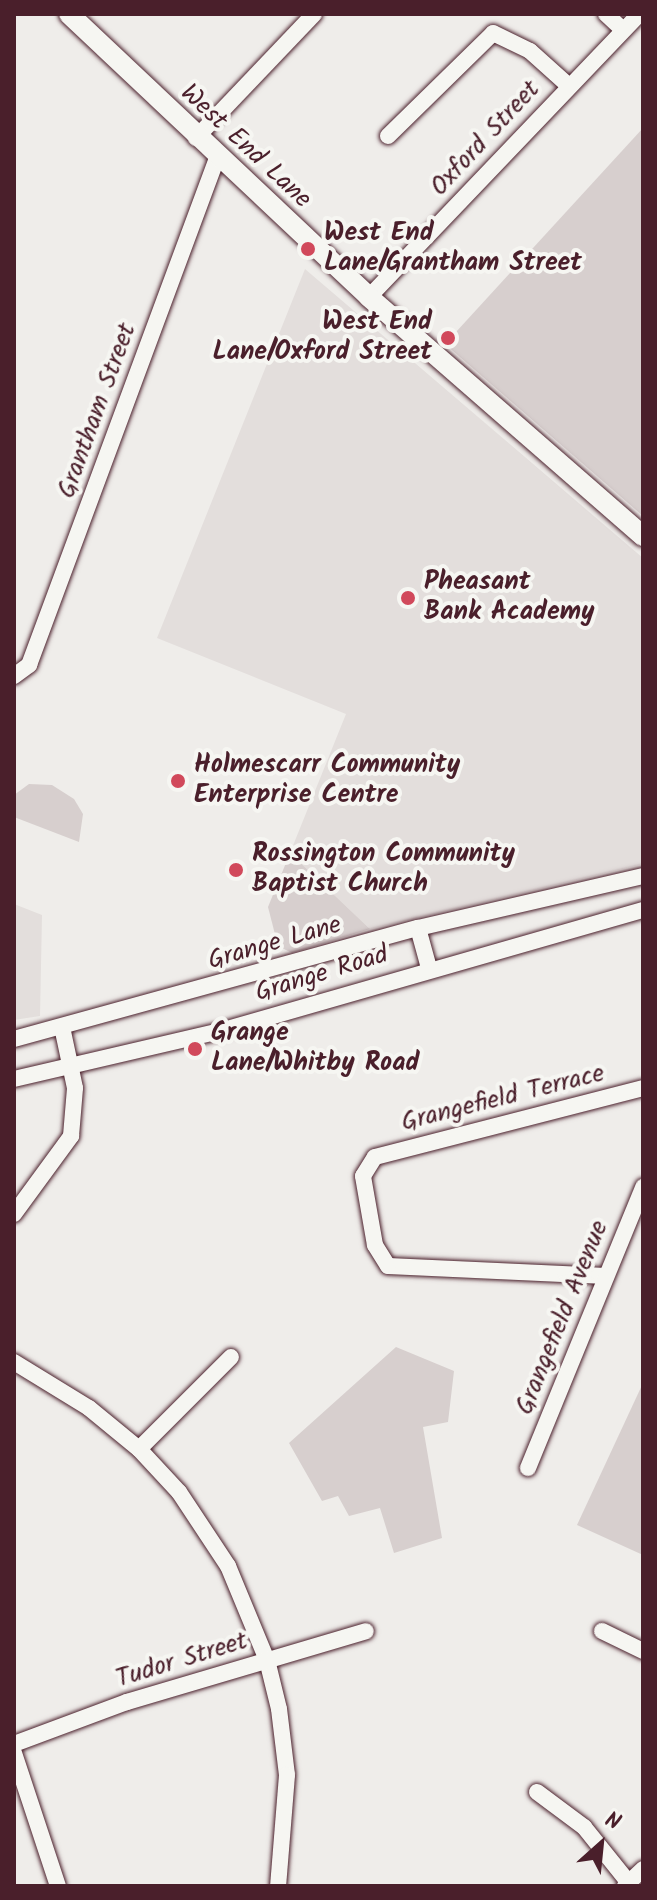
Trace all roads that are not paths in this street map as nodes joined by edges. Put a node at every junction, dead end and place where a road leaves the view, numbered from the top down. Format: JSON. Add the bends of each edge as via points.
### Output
{"nodes":[{"id":1,"x":69,"y":14,"type":"edge"},
{"id":2,"x":314,"y":14,"type":"edge"},
{"id":3,"x":606,"y":14,"type":"edge"},
{"id":4,"x":639,"y":14,"type":"edge"},
{"id":5,"x":623,"y":30,"type":"junction"},
{"id":6,"x":569,"y":86,"type":"junction"},
{"id":7,"x":388,"y":136,"type":"dead end"},
{"id":8,"x":196,"y":138,"type":"junction"},
{"id":9,"x":217,"y":158,"type":"junction"},
{"id":10,"x":369,"y":297,"type":"junction"},
{"id":11,"x":643,"y":536,"type":"edge"},
{"id":12,"x":17,"y":678,"type":"edge"},
{"id":13,"x":643,"y":876,"type":"edge"},
{"id":14,"x":643,"y":910,"type":"edge"},
{"id":15,"x":418,"y":928,"type":"junction"},
{"id":16,"x":429,"y":968,"type":"junction"},
{"id":17,"x":62,"y":1027,"type":"junction"},
{"id":18,"x":14,"y":1039,"type":"edge"},
{"id":19,"x":72,"y":1068,"type":"junction"},
{"id":20,"x":14,"y":1079,"type":"edge"},
{"id":21,"x":643,"y":1088,"type":"edge"},
{"id":22,"x":643,"y":1187,"type":"edge"},
{"id":23,"x":14,"y":1214,"type":"edge"},
{"id":24,"x":606,"y":1276,"type":"junction"},
{"id":25,"x":231,"y":1357,"type":"dead end"},
{"id":26,"x":14,"y":1362,"type":"edge"},
{"id":27,"x":139,"y":1449,"type":"junction"},
{"id":28,"x":528,"y":1468,"type":"dead end"},
{"id":29,"x":366,"y":1631,"type":"dead end"},
{"id":30,"x":602,"y":1631,"type":"dead end"},
{"id":31,"x":643,"y":1651,"type":"edge"},
{"id":32,"x":267,"y":1660,"type":"junction"},
{"id":33,"x":14,"y":1744,"type":"edge"},
{"id":34,"x":14,"y":1753,"type":"edge"},
{"id":35,"x":537,"y":1792,"type":"dead end"},
{"id":36,"x":643,"y":1869,"type":"edge"},
{"id":37,"x":627,"y":1884,"type":"edge"},
{"id":38,"x":58,"y":1886,"type":"edge"},
{"id":39,"x":278,"y":1886,"type":"edge"}],
"edges":[{"from":1,"to":8,"type":"street","name":"West End Lane"},
{"from":2,"to":8,"type":"street"},
{"from":3,"to":5,"type":"street"},
{"from":4,"to":5,"type":"street","name":"Oxford Street"},
{"from":5,"to":6,"type":"street","name":"Oxford Street"},
{"from":6,"to":7,"type":"street","via":[[530,51],[493,33]]},
{"from":6,"to":10,"type":"street","name":"Oxford Street"},
{"from":8,"to":9,"type":"street","name":"West End Lane"},
{"from":9,"to":10,"type":"street","name":"West End Lane"},
{"from":9,"to":12,"type":"street","name":"Grantham Street","via":[[29,665]]},
{"from":10,"to":11,"type":"street","name":"West End Lane"},
{"from":13,"to":15,"type":"street","name":"Grange Lane"},
{"from":14,"to":16,"type":"street","name":"Grange Road"},
{"from":15,"to":16,"type":"street"},
{"from":15,"to":17,"type":"street","name":"Grange Lane"},
{"from":16,"to":19,"type":"street","name":"Grange Road","via":[[224,1030]]},
{"from":17,"to":18,"type":"street","name":"Grange Lane"},
{"from":17,"to":19,"type":"street"},
{"from":19,"to":20,"type":"street","name":"Grange Road"},
{"from":19,"to":23,"type":"street","via":[[76,1101],[71,1136]]},
{"from":21,"to":24,"type":"street","name":"Grangefield Terrace","via":[[375,1157],[363,1176],[379,1258],[399,1271]]},
{"from":22,"to":24,"type":"street","name":"Grangefield Avenue"},
{"from":24,"to":28,"type":"street","name":"Grangefield Avenue"},
{"from":25,"to":27,"type":"street"},
{"from":26,"to":27,"type":"street","via":[[89,1408]]},
{"from":27,"to":32,"type":"street","via":[[210,1535]]},
{"from":29,"to":32,"type":"street","name":"Tudor Street"},
{"from":30,"to":31,"type":"street"},
{"from":32,"to":33,"type":"street","name":"Tudor Street","via":[[127,1702]]},
{"from":32,"to":39,"type":"street","via":[[287,1775]]},
{"from":34,"to":38,"type":"street"},
{"from":35,"to":37,"type":"street","via":[[584,1827]]},
{"from":36,"to":37,"type":"street"}]}
